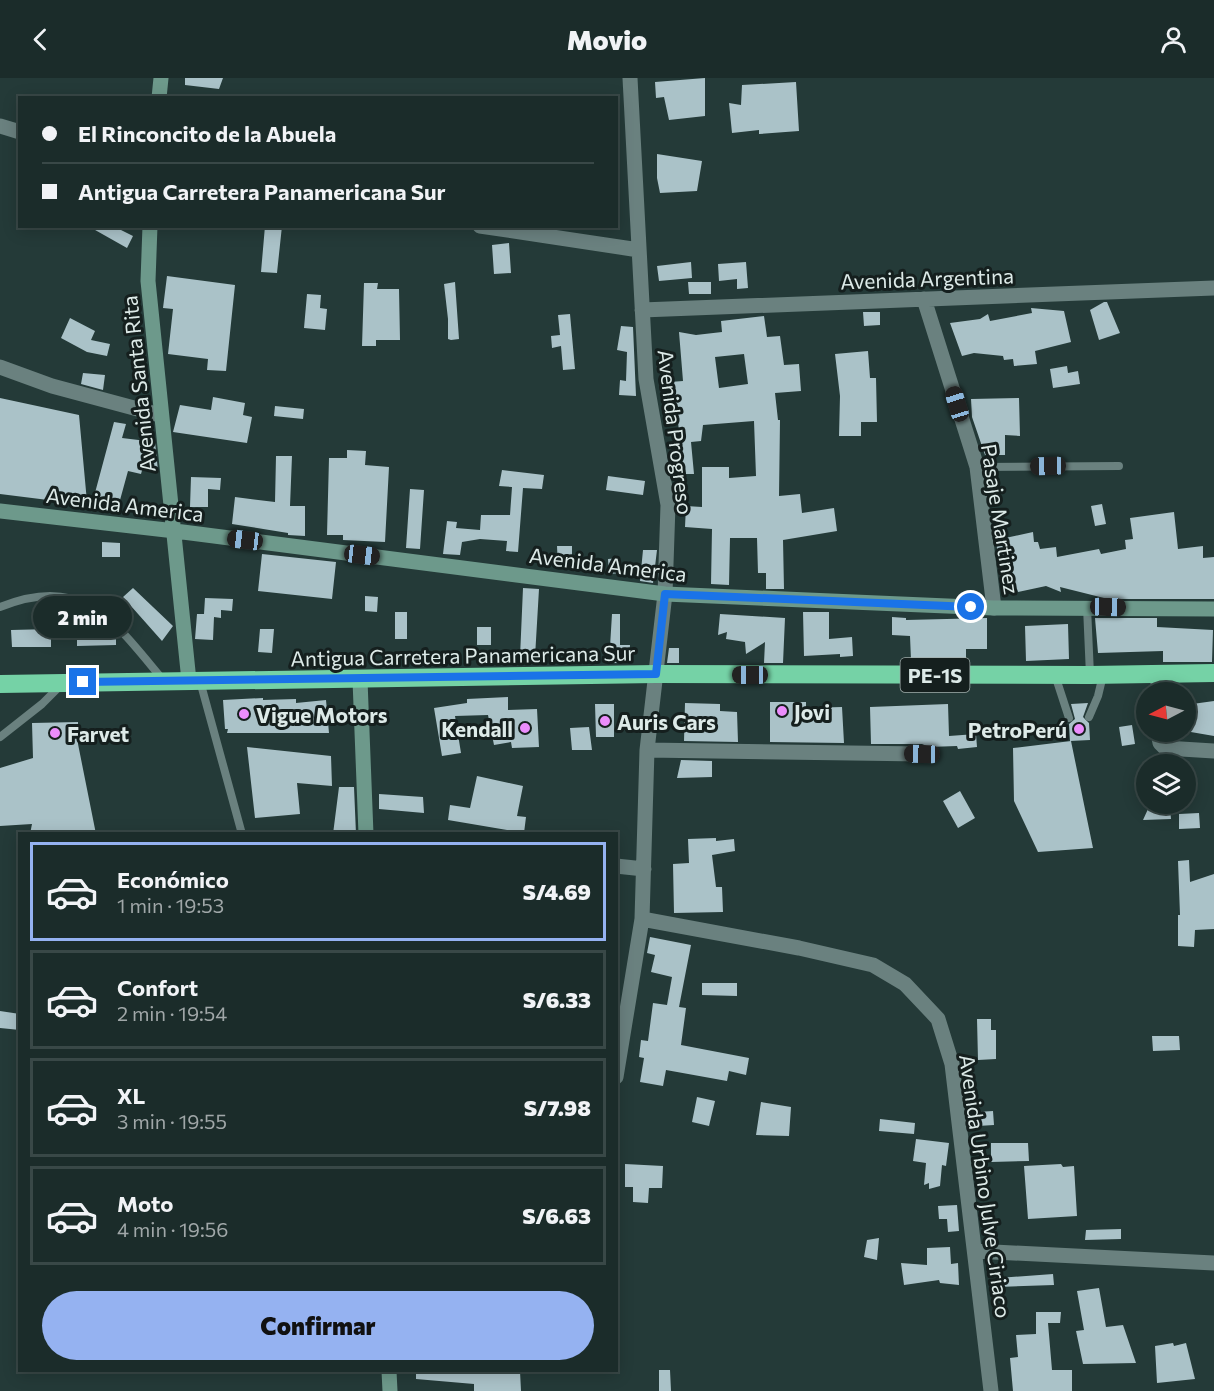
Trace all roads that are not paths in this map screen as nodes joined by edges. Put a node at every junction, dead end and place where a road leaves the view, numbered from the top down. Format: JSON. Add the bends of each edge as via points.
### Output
{"nodes":[{"id":1,"x":161,"y":78,"type":"edge"},
{"id":2,"x":630,"y":78,"type":"edge"},
{"id":3,"x":159,"y":96,"type":"edge"},
{"id":4,"x":0,"y":126,"type":"edge"},
{"id":5,"x":18,"y":131,"type":"edge"},
{"id":6,"x":150,"y":228,"type":"edge"},
{"id":7,"x":493,"y":228,"type":"edge"},
{"id":8,"x":639,"y":250,"type":"junction"},
{"id":9,"x":1214,"y":288,"type":"edge"},
{"id":10,"x":924,"y":299,"type":"junction"},
{"id":11,"x":642,"y":310,"type":"junction"},
{"id":12,"x":0,"y":368,"type":"edge"},
{"id":13,"x":160,"y":415,"type":"junction"},
{"id":14,"x":1119,"y":466,"type":"dead end"},
{"id":15,"x":977,"y":467,"type":"junction"},
{"id":16,"x":0,"y":511,"type":"edge"},
{"id":17,"x":175,"y":531,"type":"junction"},
{"id":18,"x":665,"y":594,"type":"junction"},
{"id":19,"x":0,"y":607,"type":"edge"},
{"id":20,"x":1087,"y":607,"type":"junction"},
{"id":21,"x":994,"y":608,"type":"junction"},
{"id":22,"x":1214,"y":609,"type":"edge"},
{"id":23,"x":1214,"y":673,"type":"edge"},
{"id":24,"x":656,"y":674,"type":"junction"},
{"id":25,"x":1158,"y":674,"type":"junction"},
{"id":26,"x":1055,"y":675,"type":"junction"},
{"id":27,"x":1096,"y":675,"type":"junction"},
{"id":28,"x":360,"y":680,"type":"junction"},
{"id":29,"x":164,"y":681,"type":"junction"},
{"id":30,"x":194,"y":681,"type":"junction"},
{"id":31,"x":63,"y":682,"type":"junction"},
{"id":32,"x":1158,"y":682,"type":"edge"},
{"id":33,"x":0,"y":684,"type":"edge"},
{"id":34,"x":1089,"y":717,"type":"dead end"},
{"id":35,"x":1069,"y":718,"type":"dead end"},
{"id":36,"x":0,"y":737,"type":"edge"},
{"id":37,"x":1160,"y":742,"type":"edge"},
{"id":38,"x":647,"y":750,"type":"junction"},
{"id":39,"x":1214,"y":751,"type":"edge"},
{"id":40,"x":922,"y":754,"type":"dead end"},
{"id":41,"x":241,"y":832,"type":"edge"},
{"id":42,"x":366,"y":832,"type":"edge"},
{"id":43,"x":618,"y":866,"type":"edge"},
{"id":44,"x":644,"y":869,"type":"junction"},
{"id":45,"x":642,"y":919,"type":"junction"},
{"id":46,"x":623,"y":1002,"type":"edge"},
{"id":47,"x":618,"y":1056,"type":"edge"},
{"id":48,"x":975,"y":1251,"type":"junction"},
{"id":49,"x":1214,"y":1263,"type":"edge"},
{"id":50,"x":389,"y":1372,"type":"edge"},
{"id":51,"x":390,"y":1391,"type":"edge"},
{"id":52,"x":991,"y":1391,"type":"edge"}],
"edges":[{"from":1,"to":3,"type":"street"},
{"from":2,"to":8,"type":"street","name":"Avenida Progreso"},
{"from":4,"to":5,"type":"street"},
{"from":6,"to":13,"type":"street","name":"Avenida Santa Rita","via":[[148,281]]},
{"from":7,"to":8,"type":"street"},
{"from":8,"to":11,"type":"street","name":"Avenida Progreso"},
{"from":9,"to":10,"type":"street","name":"Avenida Argentina"},
{"from":10,"to":11,"type":"street","name":"Avenida Argentina"},
{"from":10,"to":15,"type":"street","name":"Pasaje Martinez"},
{"from":11,"to":18,"type":"street","name":"Avenida Progreso","via":[[646,379],[668,505]]},
{"from":12,"to":13,"type":"street"},
{"from":13,"to":17,"type":"street","name":"Avenida Santa Rita"},
{"from":14,"to":15,"type":"lane"},
{"from":15,"to":21,"type":"street","name":"Pasaje Martinez"},
{"from":16,"to":17,"type":"street","name":"Avenida America"},
{"from":17,"to":18,"type":"street","name":"Avenida America"},
{"from":17,"to":30,"type":"street","name":"Avenida Santa Rita"},
{"from":18,"to":21,"type":"street","name":"Avenida America"},
{"from":18,"to":24,"type":"street","name":"Avenida Progreso"},
{"from":19,"to":29,"type":"lane","via":[[17,600],[53,596],[85,601],[110,618]]},
{"from":20,"to":21,"type":"street","name":"Avenida America"},
{"from":20,"to":22,"type":"street","name":"Avenida America"},
{"from":20,"to":27,"type":"lane"},
{"from":23,"to":25,"type":"highway","name":"Antigua Carretera Panamericana Sur","number":"PE-1S"},
{"from":24,"to":26,"type":"highway","name":"Antigua Carretera Panamericana Sur","number":"PE-1S"},
{"from":24,"to":28,"type":"highway","name":"Antigua Carretera Panamericana Sur","number":"PE-1S"},
{"from":24,"to":38,"type":"street","name":"Avenida Progreso"},
{"from":25,"to":27,"type":"highway","name":"Antigua Carretera Panamericana Sur","number":"PE-1S"},
{"from":25,"to":32,"type":"street"},
{"from":26,"to":27,"type":"highway","name":"Antigua Carretera Panamericana Sur","number":"PE-1S"},
{"from":26,"to":35,"type":"lane"},
{"from":27,"to":34,"type":"lane","via":[[1098,696]]},
{"from":28,"to":30,"type":"highway","name":"Antigua Carretera Panamericana Sur","number":"PE-1S"},
{"from":28,"to":42,"type":"street"},
{"from":29,"to":30,"type":"highway","name":"Antigua Carretera Panamericana Sur","number":"PE-1S"},
{"from":29,"to":31,"type":"highway","name":"Antigua Carretera Panamericana Sur","number":"PE-1S"},
{"from":30,"to":41,"type":"lane"},
{"from":31,"to":33,"type":"highway","name":"Antigua Carretera Panamericana Sur","number":"PE-1S"},
{"from":31,"to":36,"type":"lane"},
{"from":37,"to":39,"type":"street","via":[[1165,747]]},
{"from":38,"to":40,"type":"street"},
{"from":38,"to":44,"type":"street","name":"Avenida Progreso"},
{"from":43,"to":44,"type":"street"},
{"from":44,"to":45,"type":"street","name":"Avenida Progreso"},
{"from":45,"to":46,"type":"street","name":"Avenida Progreso"},
{"from":45,"to":48,"type":"street","name":"Avenida Urbino Julve Ciriaco","via":[[873,965],[905,984],[938,1019],[952,1064]]},
{"from":46,"to":47,"type":"street","name":"Avenida Progreso"},
{"from":48,"to":49,"type":"street"},
{"from":48,"to":52,"type":"street","name":"Avenida Urbino Julve Ciriaco"},
{"from":50,"to":51,"type":"street"}]}
